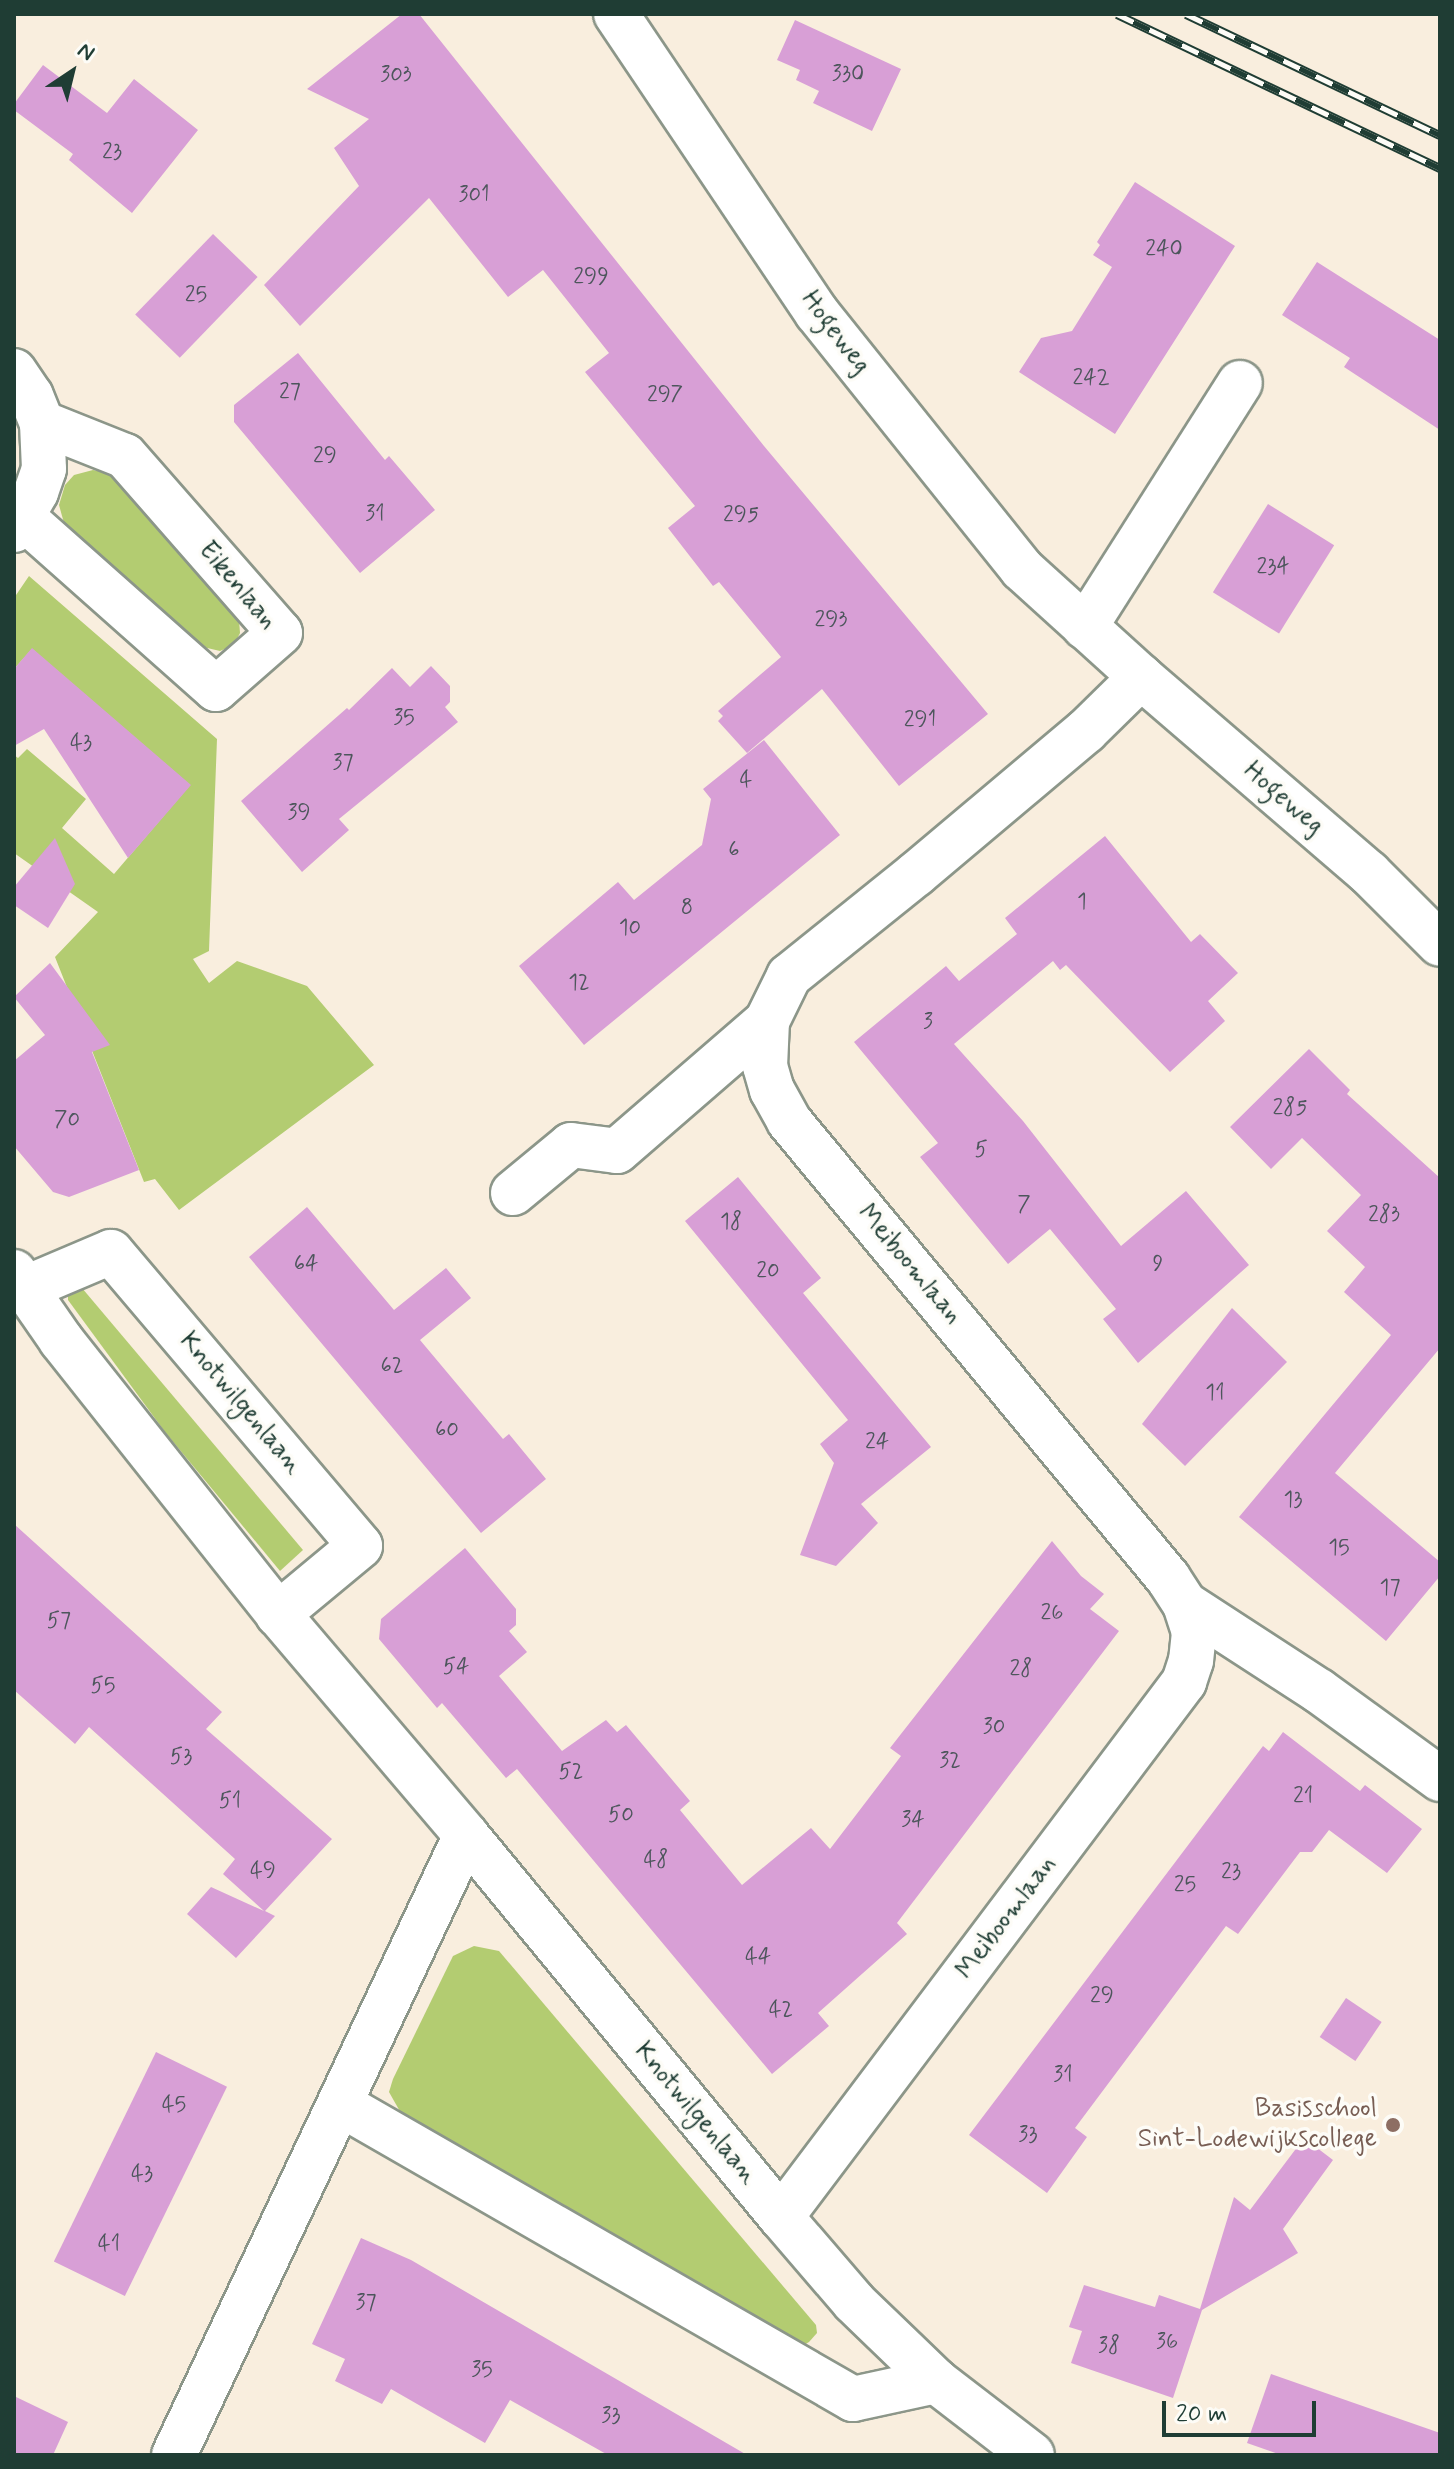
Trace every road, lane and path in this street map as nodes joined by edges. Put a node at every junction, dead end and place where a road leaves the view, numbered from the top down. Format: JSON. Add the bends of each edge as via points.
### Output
{"nodes":[{"id":1,"x":616,"y":14,"type":"edge"},
{"id":2,"x":14,"y":371,"type":"edge"},
{"id":3,"x":1240,"y":383,"type":"dead end"},
{"id":4,"x":42,"y":423,"type":"junction"},
{"id":5,"x":18,"y":523,"type":"edge"},
{"id":6,"x":1085,"y":627,"type":"junction"},
{"id":7,"x":1141,"y":677,"type":"junction"},
{"id":8,"x":1440,"y":944,"type":"edge"},
{"id":9,"x":767,"y":1021,"type":"junction"},
{"id":10,"x":513,"y":1193,"type":"dead end"},
{"id":11,"x":20,"y":1280,"type":"edge"},
{"id":12,"x":1185,"y":1604,"type":"junction"},
{"id":13,"x":278,"y":1614,"type":"junction"},
{"id":14,"x":1440,"y":1779,"type":"edge"},
{"id":15,"x":466,"y":1835,"type":"junction"},
{"id":16,"x":340,"y":2104,"type":"junction"},
{"id":17,"x":781,"y":2217,"type":"junction"},
{"id":18,"x":936,"y":2381,"type":"junction"},
{"id":19,"x":174,"y":2455,"type":"edge"},
{"id":20,"x":1032,"y":2455,"type":"edge"}],
"edges":[{"from":1,"to":6,"type":"street","name":"Hogeweg","via":[[817,313],[1022,569]]},
{"from":2,"to":4,"type":"street","name":"Eikenlaan"},
{"from":3,"to":6,"type":"street"},
{"from":4,"to":5,"type":"street","name":"Eikenlaan","via":[[44,469]]},
{"from":4,"to":5,"type":"street","name":"Eikenlaan","via":[[125,456],[280,633],[216,689]]},
{"from":6,"to":7,"type":"street","name":"Hogeweg"},
{"from":7,"to":8,"type":"street","name":"Hogeweg","via":[[1369,873]]},
{"from":7,"to":9,"type":"street","name":"Meiboomlaan","via":[[1050,762],[789,976]]},
{"from":9,"to":10,"type":"street","name":"Meiboomlaan","via":[[617,1151],[571,1145]]},
{"from":9,"to":12,"type":"street","name":"Meiboomlaan","via":[[765,1066],[789,1121]]},
{"from":11,"to":13,"type":"street","name":"Knotwilgenlaan","via":[[61,1340]]},
{"from":11,"to":13,"type":"street","name":"Knotwilgenlaan","via":[[111,1252],[360,1546]]},
{"from":12,"to":14,"type":"street","name":"Meiboomlaan","via":[[1319,1691]]},
{"from":12,"to":17,"type":"street","name":"Meiboomlaan","via":[[1194,1632],[1184,1682]]},
{"from":13,"to":15,"type":"street","name":"Knotwilgenlaan"},
{"from":15,"to":16,"type":"street"},
{"from":15,"to":17,"type":"street","name":"Knotwilgenlaan"},
{"from":16,"to":18,"type":"street","via":[[853,2399]]},
{"from":16,"to":19,"type":"street"},
{"from":17,"to":18,"type":"street","name":"Knotwilgenlaan","via":[[854,2302]]},
{"from":18,"to":20,"type":"street","name":"Knotwilgenlaan"}]}
